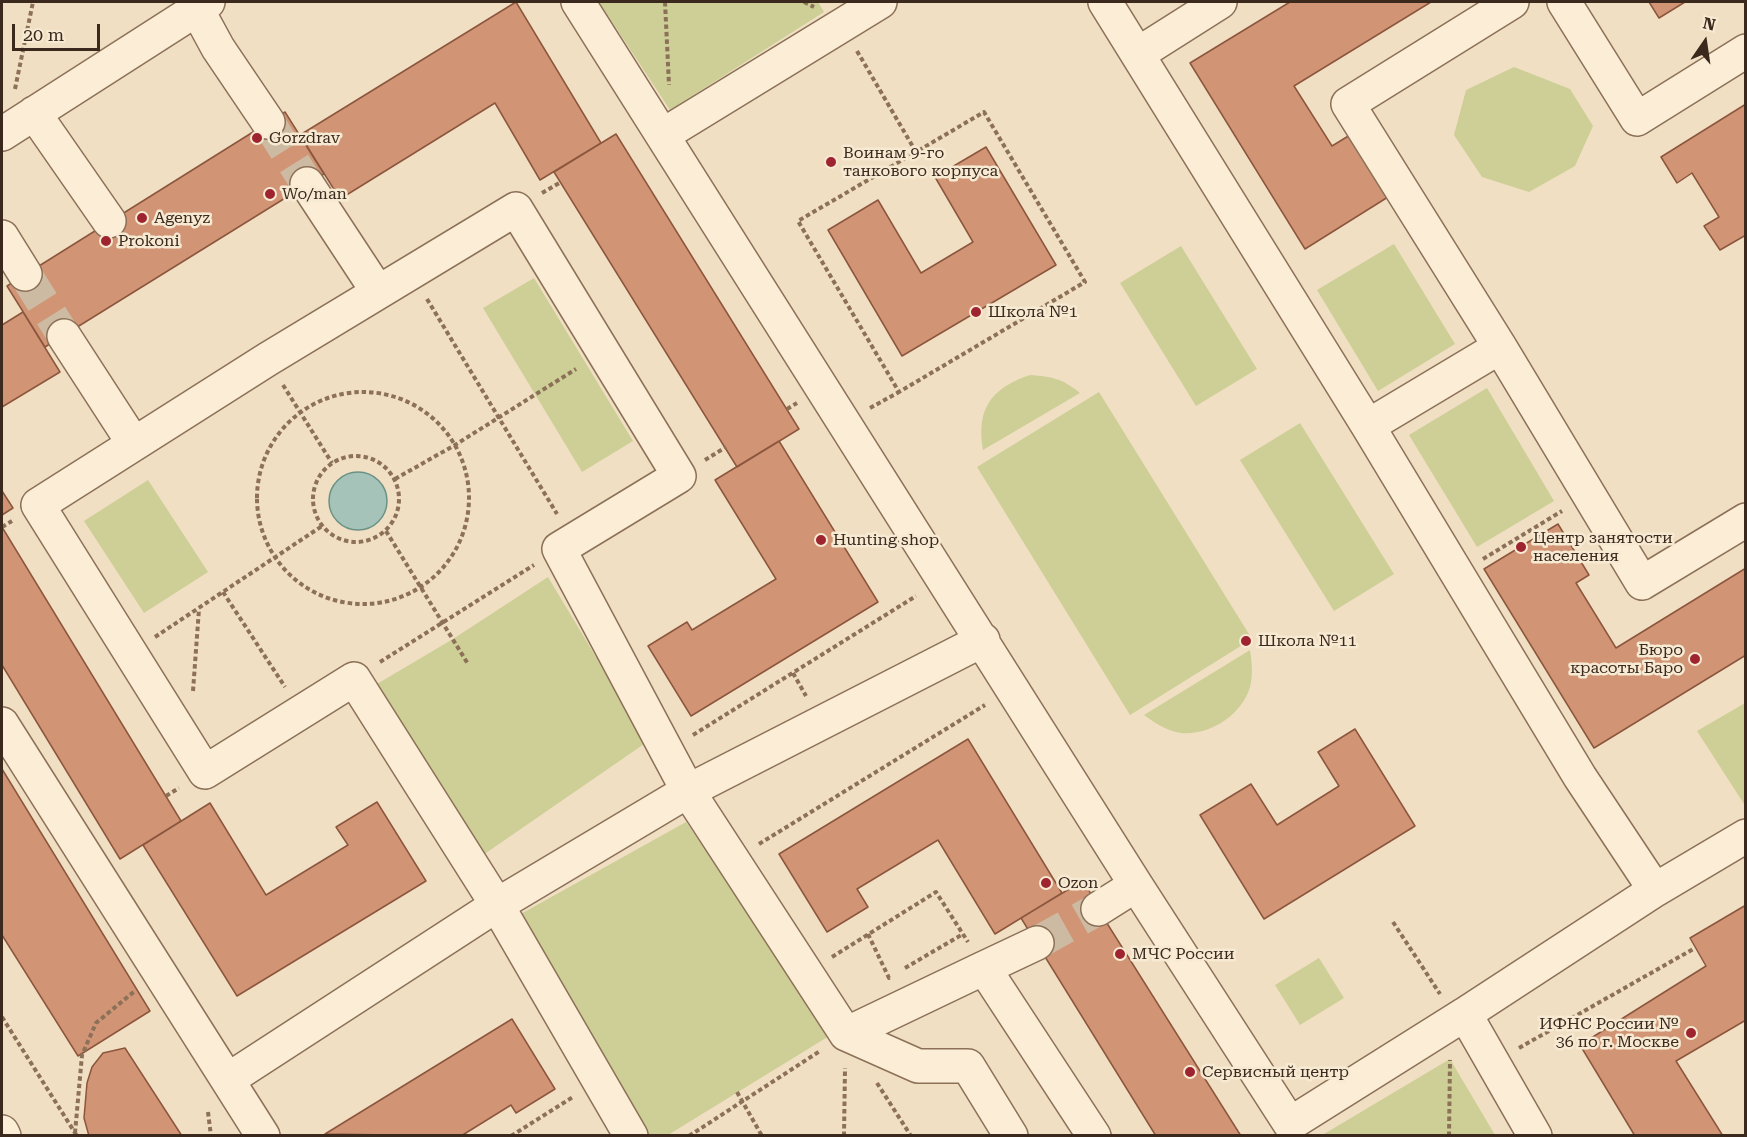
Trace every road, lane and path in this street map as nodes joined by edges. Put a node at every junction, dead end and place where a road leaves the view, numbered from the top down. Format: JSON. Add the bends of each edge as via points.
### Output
{"nodes":[{"id":1,"x":33,"y":2,"type":"edge"},
{"id":2,"x":578,"y":2,"type":"edge"},
{"id":3,"x":665,"y":2,"type":"edge"},
{"id":4,"x":1105,"y":2,"type":"edge"},
{"id":5,"x":1220,"y":2,"type":"edge"},
{"id":6,"x":1512,"y":2,"type":"edge"},
{"id":7,"x":1564,"y":2,"type":"edge"},
{"id":8,"x":200,"y":4,"type":"edge"},
{"id":9,"x":856,"y":11,"type":"edge"},
{"id":10,"x":1746,"y":51,"type":"edge"},
{"id":11,"x":1138,"y":54,"type":"junction"},
{"id":12,"x":34,"y":113,"type":"junction"},
{"id":13,"x":268,"y":122,"type":"tunnel mouth"},
{"id":14,"x":669,"y":131,"type":"junction"},
{"id":15,"x":4,"y":132,"type":"edge"},
{"id":16,"x":916,"y":152,"type":"junction"},
{"id":17,"x":307,"y":184,"type":"tunnel mouth"},
{"id":18,"x":110,"y":221,"type":"dead end"},
{"id":19,"x":2,"y":237,"type":"edge"},
{"id":20,"x":411,"y":273,"type":"junction"},
{"id":21,"x":25,"y":274,"type":"tunnel mouth"},
{"id":22,"x":378,"y":292,"type":"junction"},
{"id":23,"x":64,"y":336,"type":"tunnel mouth"},
{"id":24,"x":1500,"y":347,"type":"junction"},
{"id":25,"x":603,"y":352,"type":"junction"},
{"id":26,"x":268,"y":359,"type":"junction"},
{"id":27,"x":898,"y":392,"type":"junction"},
{"id":28,"x":300,"y":412,"type":"junction"},
{"id":29,"x":861,"y":412,"type":"dead end"},
{"id":30,"x":498,"y":417,"type":"junction"},
{"id":31,"x":1368,"y":426,"type":"junction"},
{"id":32,"x":134,"y":444,"type":"junction"},
{"id":33,"x":455,"y":445,"type":"junction"},
{"id":34,"x":332,"y":463,"type":"junction"},
{"id":35,"x":395,"y":478,"type":"junction"},
{"id":36,"x":1589,"y":495,"type":"junction"},
{"id":37,"x":1746,"y":520,"type":"edge"},
{"id":38,"x":322,"y":526,"type":"junction"},
{"id":39,"x":386,"y":531,"type":"junction"},
{"id":40,"x":566,"y":545,"type":"junction"},
{"id":41,"x":275,"y":558,"type":"junction"},
{"id":42,"x":1482,"y":559,"type":"dead end"},
{"id":43,"x":944,"y":579,"type":"junction"},
{"id":44,"x":421,"y":588,"type":"junction"},
{"id":45,"x":223,"y":592,"type":"junction"},
{"id":46,"x":199,"y":608,"type":"junction"},
{"id":47,"x":443,"y":623,"type":"junction"},
{"id":48,"x":983,"y":640,"type":"junction"},
{"id":49,"x":131,"y":653,"type":"junction"},
{"id":50,"x":468,"y":664,"type":"dead end"},
{"id":51,"x":354,"y":679,"type":"junction"},
{"id":52,"x":1013,"y":687,"type":"junction"},
{"id":53,"x":193,"y":701,"type":"dead end"},
{"id":54,"x":302,"y":712,"type":"junction"},
{"id":55,"x":2,"y":724,"type":"edge"},
{"id":56,"x":667,"y":751,"type":"junction"},
{"id":57,"x":688,"y":791,"type":"junction"},
{"id":58,"x":1746,"y":836,"type":"edge"},
{"id":59,"x":733,"y":860,"type":"junction"},
{"id":60,"x":1136,"y":885,"type":"junction"},
{"id":61,"x":1655,"y":890,"type":"junction"},
{"id":62,"x":498,"y":905,"type":"junction"},
{"id":63,"x":1098,"y":909,"type":"tunnel mouth"},
{"id":64,"x":1393,"y":922,"type":"dead end"},
{"id":65,"x":868,"y":934,"type":"junction"},
{"id":66,"x":963,"y":934,"type":"junction"},
{"id":67,"x":1037,"y":943,"type":"tunnel mouth"},
{"id":68,"x":1695,"y":948,"type":"dead end"},
{"id":69,"x":984,"y":968,"type":"junction"},
{"id":70,"x":159,"y":971,"type":"junction"},
{"id":71,"x":806,"y":973,"type":"junction"},
{"id":72,"x":1455,"y":1008,"type":"junction"},
{"id":73,"x":2,"y":1017,"type":"edge"},
{"id":74,"x":846,"y":1034,"type":"junction"},
{"id":75,"x":1450,"y":1059,"type":"dead end"},
{"id":76,"x":1493,"y":1063,"type":"junction"},
{"id":77,"x":229,"y":1079,"type":"junction"},
{"id":78,"x":599,"y":1081,"type":"junction"},
{"id":79,"x":737,"y":1092,"type":"dead end"},
{"id":80,"x":741,"y":1102,"type":"junction"},
{"id":81,"x":2,"y":1132,"type":"edge"},
{"id":82,"x":1285,"y":1132,"type":"edge"},
{"id":83,"x":76,"y":1134,"type":"edge"},
{"id":84,"x":4,"y":1136,"type":"edge"},
{"id":85,"x":263,"y":1136,"type":"edge"},
{"id":86,"x":511,"y":1136,"type":"edge"},
{"id":87,"x":631,"y":1136,"type":"edge"},
{"id":88,"x":689,"y":1136,"type":"edge"},
{"id":89,"x":762,"y":1136,"type":"edge"},
{"id":90,"x":844,"y":1136,"type":"edge"},
{"id":91,"x":1011,"y":1136,"type":"edge"},
{"id":92,"x":1094,"y":1136,"type":"edge"},
{"id":93,"x":1449,"y":1136,"type":"edge"},
{"id":94,"x":1535,"y":1136,"type":"edge"}],
"edges":[{"from":1,"to":15,"type":"path"},
{"from":2,"to":14,"type":"lane"},
{"from":3,"to":14,"type":"path"},
{"from":4,"to":11,"type":"lane"},
{"from":5,"to":11,"type":"lane"},
{"from":6,"to":24,"type":"lane","via":[[1348,104]]},
{"from":7,"to":10,"type":"lane","via":[[1637,119]]},
{"from":8,"to":12,"type":"lane"},
{"from":8,"to":13,"type":"lane","via":[[218,48]]},
{"from":9,"to":14,"type":"lane"},
{"from":9,"to":16,"type":"path"},
{"from":11,"to":31,"type":"lane"},
{"from":12,"to":15,"type":"lane"},
{"from":12,"to":18,"type":"lane"},
{"from":14,"to":43,"type":"lane"},
{"from":16,"to":27,"type":"path","via":[[798,221]]},
{"from":16,"to":27,"type":"path","via":[[984,112],[1085,282]]},
{"from":17,"to":22,"type":"lane"},
{"from":19,"to":21,"type":"lane"},
{"from":20,"to":22,"type":"lane"},
{"from":20,"to":25,"type":"lane","via":[[516,209]]},
{"from":20,"to":30,"type":"path"},
{"from":22,"to":26,"type":"lane"},
{"from":23,"to":32,"type":"lane"},
{"from":24,"to":31,"type":"lane"},
{"from":24,"to":36,"type":"lane"},
{"from":25,"to":30,"type":"path"},
{"from":25,"to":40,"type":"lane","via":[[679,476]]},
{"from":26,"to":28,"type":"path"},
{"from":26,"to":32,"type":"lane"},
{"from":27,"to":29,"type":"path"},
{"from":28,"to":33,"type":"path","via":[[330,397],[364,391],[398,397],[428,413]]},
{"from":28,"to":34,"type":"path"},
{"from":28,"to":41,"type":"path","via":[[277,435],[262,464],[257,496],[261,528]]},
{"from":30,"to":33,"type":"path"},
{"from":30,"to":40,"type":"path"},
{"from":31,"to":61,"type":"lane","via":[[1580,777]]},
{"from":32,"to":49,"type":"lane","via":[[38,505]]},
{"from":33,"to":35,"type":"path"},
{"from":33,"to":44,"type":"path","via":[[466,469],[470,502],[464,536],[447,565]]},
{"from":34,"to":35,"type":"path","via":[[345,457],[374,459]]},
{"from":34,"to":38,"type":"path","via":[[323,471],[313,493],[316,516]]},
{"from":35,"to":39,"type":"path","via":[[400,507]]},
{"from":36,"to":37,"type":"lane","via":[[1642,583]]},
{"from":36,"to":42,"type":"path"},
{"from":38,"to":39,"type":"path","via":[[346,542],[360,543]]},
{"from":38,"to":41,"type":"path"},
{"from":39,"to":44,"type":"path"},
{"from":40,"to":47,"type":"path"},
{"from":40,"to":56,"type":"lane"},
{"from":41,"to":44,"type":"path","via":[[297,582],[326,598],[358,605],[391,601]]},
{"from":41,"to":45,"type":"path"},
{"from":43,"to":48,"type":"lane"},
{"from":43,"to":56,"type":"path"},
{"from":44,"to":47,"type":"path"},
{"from":45,"to":46,"type":"path"},
{"from":45,"to":54,"type":"path"},
{"from":46,"to":49,"type":"path"},
{"from":46,"to":53,"type":"path"},
{"from":47,"to":50,"type":"path"},
{"from":47,"to":51,"type":"path"},
{"from":48,"to":52,"type":"lane"},
{"from":48,"to":57,"type":"lane"},
{"from":49,"to":54,"type":"lane","via":[[205,772]]},
{"from":51,"to":54,"type":"lane"},
{"from":51,"to":62,"type":"lane"},
{"from":52,"to":59,"type":"path"},
{"from":52,"to":60,"type":"lane"},
{"from":55,"to":70,"type":"lane"},
{"from":56,"to":57,"type":"lane"},
{"from":57,"to":59,"type":"lane"},
{"from":57,"to":62,"type":"lane"},
{"from":58,"to":61,"type":"lane"},
{"from":59,"to":71,"type":"lane"},
{"from":60,"to":63,"type":"lane"},
{"from":60,"to":82,"type":"lane"},
{"from":61,"to":72,"type":"lane"},
{"from":62,"to":77,"type":"lane"},
{"from":62,"to":78,"type":"lane"},
{"from":64,"to":72,"type":"path"},
{"from":65,"to":66,"type":"path","via":[[936,892]]},
{"from":65,"to":66,"type":"path","via":[[889,978]]},
{"from":65,"to":71,"type":"path"},
{"from":66,"to":69,"type":"path"},
{"from":67,"to":69,"type":"lane"},
{"from":68,"to":76,"type":"path"},
{"from":69,"to":74,"type":"lane"},
{"from":69,"to":92,"type":"lane"},
{"from":70,"to":77,"type":"lane"},
{"from":70,"to":83,"type":"path","via":[[96,1023],[82,1055]]},
{"from":71,"to":74,"type":"lane"},
{"from":72,"to":76,"type":"lane"},
{"from":72,"to":82,"type":"lane"},
{"from":73,"to":83,"type":"path"},
{"from":74,"to":80,"type":"path"},
{"from":74,"to":90,"type":"path"},
{"from":74,"to":91,"type":"lane","via":[[918,1066],[968,1066]]},
{"from":75,"to":93,"type":"path"},
{"from":76,"to":94,"type":"lane"},
{"from":77,"to":85,"type":"lane"},
{"from":78,"to":86,"type":"path"},
{"from":78,"to":87,"type":"lane"},
{"from":79,"to":80,"type":"path"},
{"from":80,"to":88,"type":"path"},
{"from":80,"to":89,"type":"path"},
{"from":81,"to":84,"type":"lane"}]}
